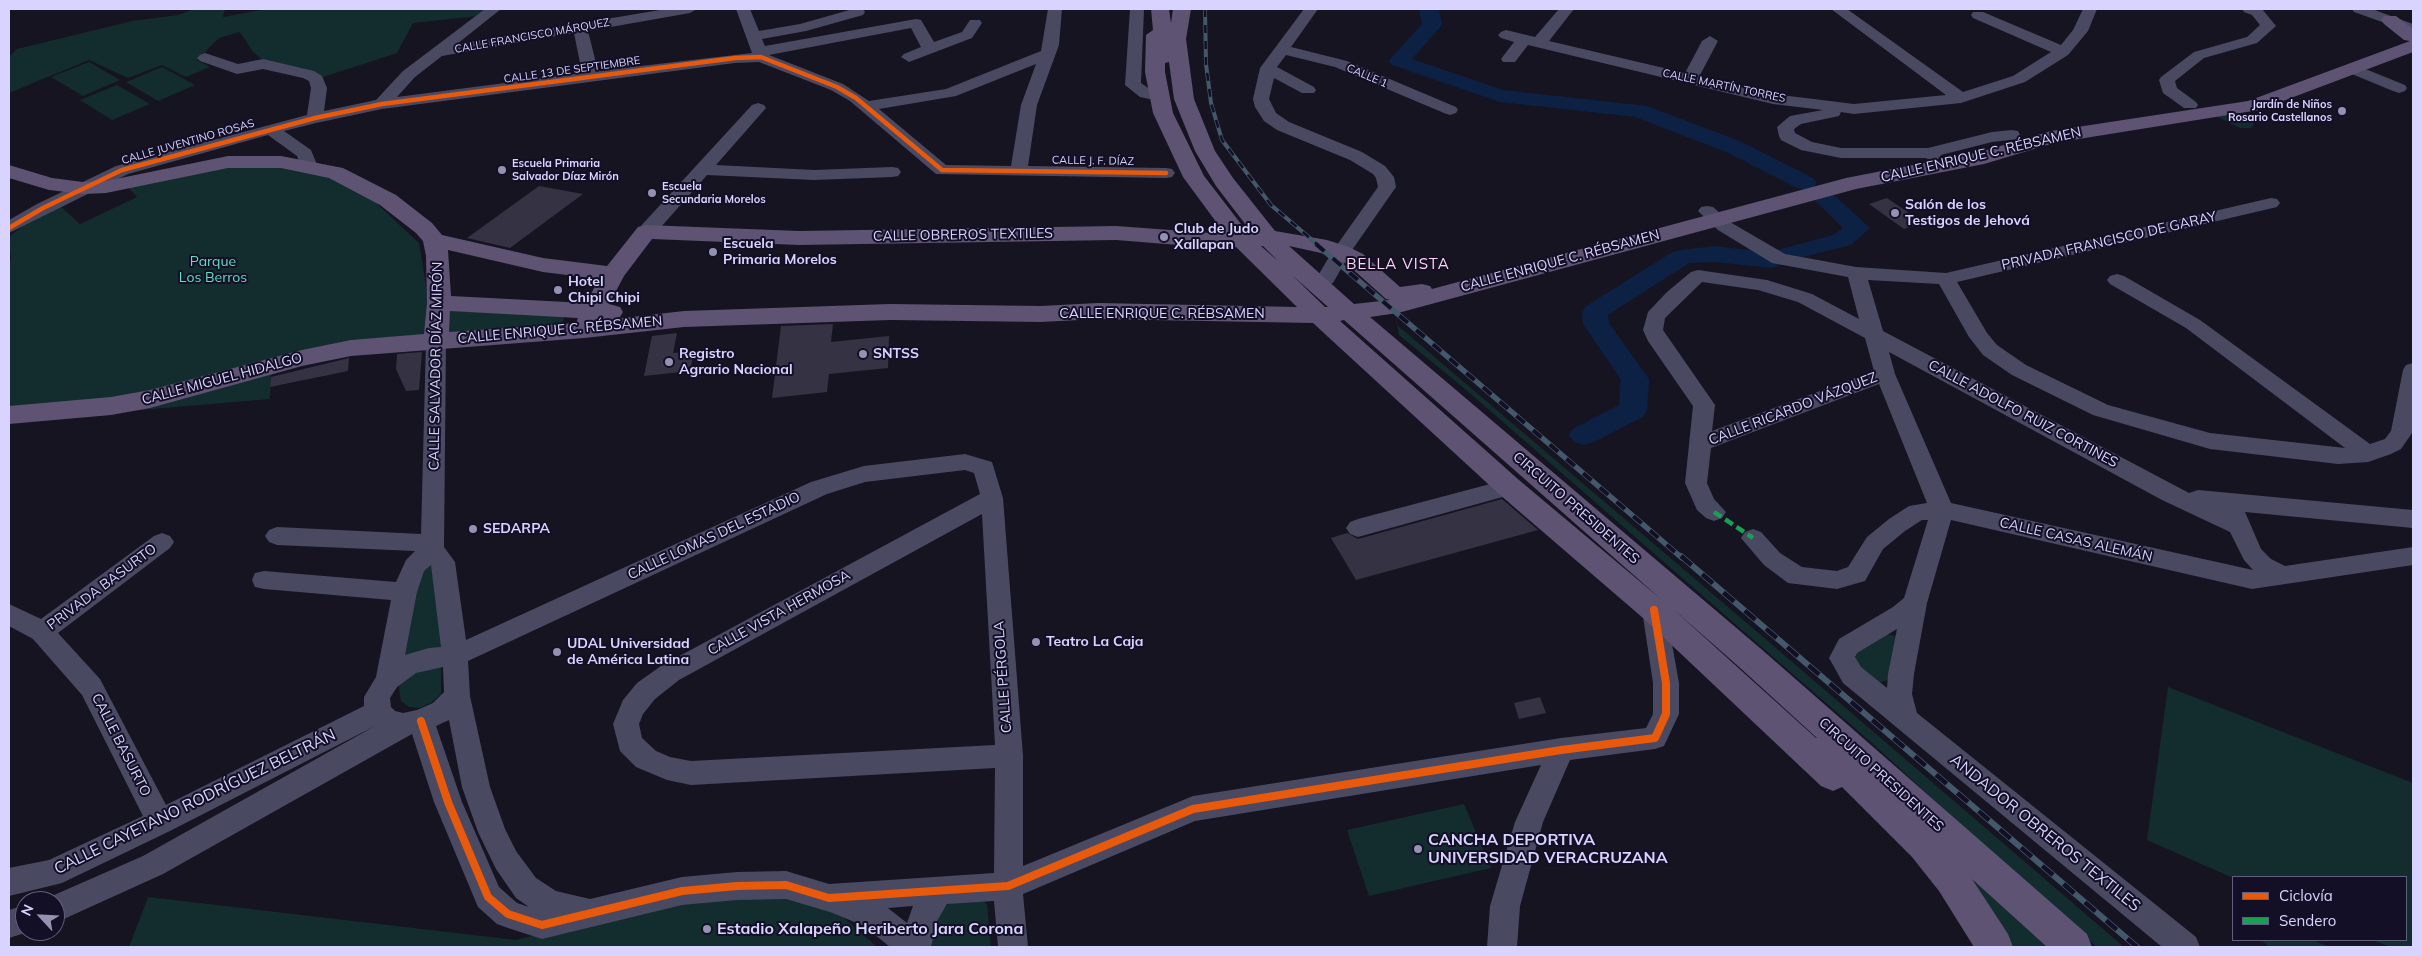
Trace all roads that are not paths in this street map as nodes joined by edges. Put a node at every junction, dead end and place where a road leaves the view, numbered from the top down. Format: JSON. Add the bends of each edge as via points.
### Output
{"nodes":[{"id":1,"x":494,"y":9,"type":"edge"},
{"id":2,"x":690,"y":9,"type":"edge"},
{"id":3,"x":743,"y":9,"type":"edge"},
{"id":4,"x":1055,"y":9,"type":"edge"},
{"id":5,"x":1137,"y":9,"type":"edge"},
{"id":6,"x":1311,"y":9,"type":"edge"},
{"id":7,"x":1567,"y":9,"type":"edge"},
{"id":8,"x":1838,"y":9,"type":"edge"},
{"id":9,"x":2090,"y":9,"type":"edge"},
{"id":10,"x":2249,"y":9,"type":"edge"},
{"id":11,"x":2358,"y":9,"type":"edge"},
{"id":12,"x":1160,"y":10,"type":"edge"},
{"id":13,"x":1182,"y":11,"type":"edge"},
{"id":14,"x":858,"y":12,"type":"dead end"},
{"id":15,"x":1978,"y":15,"type":"dead end"},
{"id":16,"x":2390,"y":20,"type":"joint"},
{"id":17,"x":975,"y":23,"type":"dead end"},
{"id":18,"x":580,"y":27,"type":"junction"},
{"id":19,"x":2413,"y":33,"type":"edge"},
{"id":20,"x":1506,"y":35,"type":"dead end"},
{"id":21,"x":753,"y":36,"type":"junction"},
{"id":22,"x":1710,"y":40,"type":"dead end"},
{"id":23,"x":1531,"y":41,"type":"junction"},
{"id":24,"x":929,"y":48,"type":"junction"},
{"id":25,"x":1282,"y":49,"type":"junction"},
{"id":26,"x":2063,"y":52,"type":"junction"},
{"id":27,"x":434,"y":53,"type":"junction"},
{"id":28,"x":760,"y":54,"type":"junction"},
{"id":29,"x":1047,"y":54,"type":"junction"},
{"id":30,"x":909,"y":57,"type":"dead end"},
{"id":31,"x":205,"y":58,"type":"dead end"},
{"id":32,"x":1510,"y":59,"type":"dead end"},
{"id":33,"x":1268,"y":68,"type":"junction"},
{"id":34,"x":2353,"y":68,"type":"junction"},
{"id":35,"x":591,"y":77,"type":"junction"},
{"id":36,"x":1690,"y":79,"type":"junction"},
{"id":37,"x":2399,"y":88,"type":"dead end"},
{"id":38,"x":1308,"y":90,"type":"dead end"},
{"id":39,"x":1158,"y":96,"type":"junction"},
{"id":40,"x":1962,"y":98,"type":"junction"},
{"id":41,"x":382,"y":104,"type":"junction"},
{"id":42,"x":2190,"y":105,"type":"junction"},
{"id":43,"x":866,"y":106,"type":"junction"},
{"id":44,"x":758,"y":108,"type":"dead end"},
{"id":45,"x":1854,"y":109,"type":"junction"},
{"id":46,"x":1450,"y":110,"type":"dead end"},
{"id":47,"x":315,"y":118,"type":"junction"},
{"id":48,"x":271,"y":129,"type":"junction"},
{"id":49,"x":1930,"y":154,"type":"junction"},
{"id":50,"x":308,"y":167,"type":"junction"},
{"id":51,"x":1019,"y":169,"type":"junction"},
{"id":52,"x":702,"y":170,"type":"junction"},
{"id":53,"x":9,"y":171,"type":"edge"},
{"id":54,"x":892,"y":172,"type":"dead end"},
{"id":55,"x":1166,"y":172,"type":"dead end"},
{"id":56,"x":1218,"y":183,"type":"junction"},
{"id":57,"x":83,"y":188,"type":"junction"},
{"id":58,"x":2271,"y":203,"type":"dead end"},
{"id":59,"x":43,"y":208,"type":"junction"},
{"id":60,"x":1255,"y":208,"type":"junction"},
{"id":61,"x":9,"y":214,"type":"edge"},
{"id":62,"x":1711,"y":215,"type":"junction"},
{"id":63,"x":1222,"y":216,"type":"junction"},
{"id":64,"x":9,"y":228,"type":"edge"},
{"id":65,"x":646,"y":232,"type":"junction"},
{"id":66,"x":1281,"y":238,"type":"junction"},
{"id":67,"x":1241,"y":239,"type":"junction"},
{"id":68,"x":434,"y":240,"type":"junction"},
{"id":69,"x":1341,"y":252,"type":"junction"},
{"id":70,"x":1856,"y":273,"type":"junction"},
{"id":71,"x":613,"y":274,"type":"junction"},
{"id":72,"x":1946,"y":279,"type":"junction"},
{"id":73,"x":2117,"y":280,"type":"dead end"},
{"id":74,"x":1332,"y":285,"type":"junction"},
{"id":75,"x":438,"y":303,"type":"junction"},
{"id":76,"x":1361,"y":311,"type":"junction"},
{"id":77,"x":1320,"y":315,"type":"junction"},
{"id":78,"x":589,"y":320,"type":"junction"},
{"id":79,"x":1875,"y":334,"type":"junction"},
{"id":80,"x":436,"y":341,"type":"junction"},
{"id":81,"x":2413,"y":370,"type":"edge"},
{"id":82,"x":1885,"y":374,"type":"junction"},
{"id":83,"x":1452,"y":390,"type":"junction"},
{"id":84,"x":1419,"y":405,"type":"junction"},
{"id":85,"x":9,"y":415,"type":"edge"},
{"id":86,"x":1493,"y":425,"type":"junction"},
{"id":87,"x":1458,"y":441,"type":"junction"},
{"id":88,"x":1700,"y":444,"type":"junction"},
{"id":89,"x":2368,"y":454,"type":"junction"},
{"id":90,"x":984,"y":468,"type":"joint"},
{"id":91,"x":1509,"y":487,"type":"junction"},
{"id":92,"x":2170,"y":494,"type":"junction"},
{"id":93,"x":992,"y":498,"type":"junction"},
{"id":94,"x":2233,"y":503,"type":"junction"},
{"id":95,"x":1942,"y":510,"type":"junction"},
{"id":96,"x":1714,"y":512,"type":"dead end"},
{"id":97,"x":2413,"y":519,"type":"edge"},
{"id":98,"x":2239,"y":526,"type":"junction"},
{"id":99,"x":1358,"y":528,"type":"dead end"},
{"id":100,"x":277,"y":536,"type":"dead end"},
{"id":101,"x":1753,"y":538,"type":"dead end"},
{"id":102,"x":162,"y":542,"type":"dead end"},
{"id":103,"x":432,"y":547,"type":"junction"},
{"id":104,"x":2252,"y":554,"type":"junction"},
{"id":105,"x":2413,"y":556,"type":"edge"},
{"id":106,"x":2209,"y":570,"type":"junction"},
{"id":107,"x":2282,"y":575,"type":"junction"},
{"id":108,"x":264,"y":580,"type":"dead end"},
{"id":109,"x":405,"y":592,"type":"junction"},
{"id":110,"x":1915,"y":603,"type":"junction"},
{"id":111,"x":1654,"y":610,"type":"junction"},
{"id":112,"x":9,"y":614,"type":"edge"},
{"id":113,"x":42,"y":632,"type":"junction"},
{"id":114,"x":455,"y":656,"type":"junction"},
{"id":115,"x":388,"y":680,"type":"junction"},
{"id":116,"x":457,"y":696,"type":"junction"},
{"id":117,"x":378,"y":712,"type":"junction"},
{"id":118,"x":1906,"y":719,"type":"junction"},
{"id":119,"x":412,"y":723,"type":"junction"},
{"id":120,"x":1561,"y":750,"type":"junction"},
{"id":121,"x":1009,"y":756,"type":"junction"},
{"id":122,"x":476,"y":787,"type":"junction"},
{"id":123,"x":448,"y":802,"type":"junction"},
{"id":124,"x":160,"y":822,"type":"junction"},
{"id":125,"x":1953,"y":858,"type":"junction"},
{"id":126,"x":9,"y":882,"type":"edge"},
{"id":127,"x":1008,"y":886,"type":"junction"},
{"id":128,"x":938,"y":891,"type":"junction"},
{"id":129,"x":829,"y":898,"type":"junction"},
{"id":130,"x":65,"y":905,"type":"edge"},
{"id":131,"x":2029,"y":908,"type":"junction"},
{"id":132,"x":589,"y":913,"type":"junction"},
{"id":133,"x":1987,"y":933,"type":"edge"},
{"id":134,"x":914,"y":947,"type":"edge"},
{"id":135,"x":1013,"y":947,"type":"edge"},
{"id":136,"x":1502,"y":947,"type":"edge"},
{"id":137,"x":2074,"y":947,"type":"edge"},
{"id":138,"x":2184,"y":947,"type":"edge"}],
"edges":[{"from":1,"to":27,"type":"street"},
{"from":2,"to":18,"type":"street","name":"CALLE FRANCISCO MÁRQUEZ"},
{"from":3,"to":21,"type":"street"},
{"from":4,"to":29,"type":"street"},
{"from":5,"to":39,"type":"street","via":[[1133,85],[1146,94]]},
{"from":6,"to":25,"type":"street"},
{"from":7,"to":23,"type":"street"},
{"from":8,"to":40,"type":"street"},
{"from":9,"to":26,"type":"street","name":"CALLE MARTÍN TORRES","via":[[2080,31]]},
{"from":10,"to":42,"type":"street","via":[[2257,12],[2268,26],[2252,40],[2200,55],[2167,80],[2169,90]]},
{"from":11,"to":16,"type":"street"},
{"from":12,"to":39,"type":"main road","via":[[1154,40]]},
{"from":12,"to":56,"type":"main road","name":"CIRCUITO PRESIDENTES","via":[[1166,71],[1180,126]]},
{"from":13,"to":56,"type":"main road","name":"CIRCUITO PRESIDENTES","via":[[1177,39],[1184,99]]},
{"from":13,"to":60,"type":"main road","via":[[1187,69],[1202,125],[1214,149]]},
{"from":14,"to":21,"type":"street","via":[[802,28]]},
{"from":15,"to":26,"type":"street"},
{"from":16,"to":19,"type":"main road"},
{"from":17,"to":24,"type":"street","via":[[967,35]]},
{"from":18,"to":27,"type":"street","name":"CALLE FRANCISCO MÁRQUEZ"},
{"from":18,"to":35,"type":"street"},
{"from":19,"to":34,"type":"main road","name":"CALLE ENRIQUE C. RÉBSAMEN"},
{"from":19,"to":42,"type":"main road","name":"CALLE ENRIQUE C. RÉBSAMEN","via":[[2342,63],[2237,97]]},
{"from":20,"to":23,"type":"street","name":"CALLE MARTÍN TORRES"},
{"from":21,"to":28,"type":"street"},
{"from":22,"to":36,"type":"street"},
{"from":23,"to":32,"type":"street"},
{"from":23,"to":36,"type":"street","name":"CALLE MARTÍN TORRES"},
{"from":24,"to":28,"type":"street","name":"CALLE 13 DE SEPTIEMBRE","via":[[916,23]]},
{"from":24,"to":30,"type":"street"},
{"from":25,"to":33,"type":"street"},
{"from":25,"to":46,"type":"street","name":"CALLE 1","via":[[1341,64]]},
{"from":26,"to":40,"type":"street","name":"CALLE MARTÍN TORRES","via":[[2019,79]]},
{"from":27,"to":41,"type":"street","via":[[409,74]]},
{"from":28,"to":35,"type":"street","name":"CALLE 13 DE SEPTIEMBRE"},
{"from":28,"to":43,"type":"street","name":"CALLE 13 DE SEPTIEMBRE","via":[[837,87]]},
{"from":29,"to":43,"type":"street","via":[[950,93]]},
{"from":29,"to":51,"type":"street","via":[[1029,105]]},
{"from":31,"to":47,"type":"street","via":[[237,69],[262,64],[308,74],[316,79],[319,88]]},
{"from":33,"to":38,"type":"street"},
{"from":33,"to":69,"type":"street","via":[[1261,99],[1270,117],[1282,126],[1356,156],[1385,177],[1387,187],[1384,194]]},
{"from":34,"to":37,"type":"street"},
{"from":34,"to":62,"type":"main road","name":"CALLE ENRIQUE C. RÉBSAMEN","via":[[2252,106],[2051,137],[1984,158]]},
{"from":35,"to":41,"type":"street","name":"CALLE 13 DE SEPTIEMBRE"},
{"from":36,"to":45,"type":"street","name":"CALLE MARTÍN TORRES","via":[[1773,99]]},
{"from":39,"to":63,"type":"main road","via":[[1183,156]]},
{"from":40,"to":45,"type":"street","name":"CALLE MARTÍN TORRES"},
{"from":41,"to":47,"type":"street","name":"CALLE 13 DE SEPTIEMBRE"},
{"from":42,"to":49,"type":"main road","name":"CALLE ENRIQUE C. RÉBSAMEN","via":[[2093,115],[2032,128],[1979,146]]},
{"from":43,"to":51,"type":"street","name":"CALLE J. F. DÍAZ","via":[[942,170]]},
{"from":44,"to":52,"type":"street"},
{"from":45,"to":49,"type":"street","via":[[1796,120],[1785,127],[1787,136],[1807,146],[1841,153]]},
{"from":47,"to":48,"type":"street","name":"CALLE 13 DE SEPTIEMBRE"},
{"from":48,"to":50,"type":"street","via":[[305,154]]},
{"from":48,"to":57,"type":"street","name":"CALLE JUVENTINO ROSAS","via":[[122,170]]},
{"from":49,"to":62,"type":"main road","name":"CALLE ENRIQUE C. RÉBSAMEN","via":[[1852,172]]},
{"from":50,"to":57,"type":"main road","via":[[281,162],[228,162],[106,187]]},
{"from":50,"to":68,"type":"main road","via":[[335,173],[388,200]]},
{"from":51,"to":55,"type":"street","name":"CALLE J. F. DÍAZ"},
{"from":52,"to":54,"type":"street","via":[[814,174]]},
{"from":52,"to":65,"type":"street"},
{"from":53,"to":57,"type":"main road","via":[[49,184]]},
{"from":56,"to":125,"type":"main road","name":"CIRCUITO PRESIDENTES","via":[[1245,228],[1280,266]]},
{"from":57,"to":59,"type":"street","name":"CALLE JUVENTINO ROSAS"},
{"from":58,"to":72,"type":"street","name":"PRIVADA FRANCISCO DE GARAY"},
{"from":59,"to":61,"type":"street"},
{"from":59,"to":64,"type":"street"},
{"from":60,"to":63,"type":"main road","via":[[1254,218],[1245,223],[1232,222]]},
{"from":60,"to":66,"type":"main road"},
{"from":62,"to":69,"type":"main road","name":"CALLE ENRIQUE C. RÉBSAMEN","via":[[1409,295],[1394,294]]},
{"from":62,"to":70,"type":"street","name":"PRIVADA FRANCISCO DE GARAY","via":[[1779,259]]},
{"from":62,"to":76,"type":"main road","name":"CALLE ENRIQUE C. RÉBSAMEN","via":[[1398,306]]},
{"from":63,"to":67,"type":"main road"},
{"from":65,"to":67,"type":"main road","name":"CALLE OBREROS TEXTILES","via":[[800,238],[1116,233]]},
{"from":65,"to":71,"type":"main road"},
{"from":66,"to":67,"type":"main road","name":"CALLE OBREROS TEXTILES"},
{"from":66,"to":69,"type":"main road","name":"CALLE ENRIQUE C. RÉBSAMEN"},
{"from":66,"to":74,"type":"main road"},
{"from":67,"to":77,"type":"main road"},
{"from":68,"to":71,"type":"main road","via":[[543,265]]},
{"from":68,"to":75,"type":"main road","name":"CALLE SALVADOR DÍAZ MIRÓN","via":[[438,256]]},
{"from":69,"to":74,"type":"street"},
{"from":70,"to":72,"type":"street","name":"PRIVADA FRANCISCO DE GARAY"},
{"from":70,"to":79,"type":"street"},
{"from":71,"to":78,"type":"main road"},
{"from":72,"to":89,"type":"street","via":[[1979,337],[1990,350],[2034,379],[2102,410],[2210,441],[2338,456]]},
{"from":73,"to":89,"type":"street","via":[[2193,324]]},
{"from":74,"to":76,"type":"main road"},
{"from":74,"to":77,"type":"main road","via":[[1336,302]]},
{"from":75,"to":78,"type":"main road","name":"CALLE ENRIQUE C. RÉBSAMEN"},
{"from":75,"to":80,"type":"main road","name":"CALLE SALVADOR DÍAZ MIRÓN"},
{"from":76,"to":77,"type":"main road","name":"CALLE ENRIQUE C. RÉBSAMEN"},
{"from":76,"to":83,"type":"main road"},
{"from":77,"to":78,"type":"main road","name":"CALLE ENRIQUE C. RÉBSAMEN","via":[[890,312]]},
{"from":77,"to":84,"type":"main road"},
{"from":78,"to":80,"type":"main road","name":"CALLE ENRIQUE C. RÉBSAMEN"},
{"from":79,"to":82,"type":"street"},
{"from":79,"to":88,"type":"street","name":"CALLE ADOLFO RUIZ CORTINES","via":[[1805,298],[1760,284],[1698,276],[1654,316],[1654,330],[1655,336],[1704,404]]},
{"from":79,"to":92,"type":"street","name":"CALLE ADOLFO RUIZ CORTINES"},
{"from":80,"to":85,"type":"main road","name":"CALLE MIGUEL HIDALGO","via":[[351,348],[112,406]]},
{"from":80,"to":103,"type":"street","name":"CALLE SALVADOR DÍAZ MIRÓN"},
{"from":81,"to":89,"type":"street","via":[[2401,433],[2393,444]]},
{"from":82,"to":88,"type":"street","name":"CALLE RICARDO VÁZQUEZ"},
{"from":82,"to":95,"type":"street"},
{"from":83,"to":84,"type":"main road","via":[[1453,399],[1445,406]]},
{"from":83,"to":86,"type":"main road"},
{"from":84,"to":87,"type":"main road"},
{"from":86,"to":87,"type":"main road","via":[[1466,424],[1458,431]]},
{"from":86,"to":131,"type":"main road","via":[[1743,634],[1920,796]]},
{"from":87,"to":91,"type":"main road"},
{"from":88,"to":96,"type":"street","name":"CALLE ADOLFO RUIZ CORTINES","via":[[1696,483],[1704,504]]},
{"from":90,"to":93,"type":"street","name":"CALLE PÉRGOLA"},
{"from":90,"to":114,"type":"street","name":"CALLE LOMAS DEL ESTADIO","via":[[965,462],[864,474],[819,488]]},
{"from":91,"to":99,"type":"street"},
{"from":91,"to":111,"type":"main road"},
{"from":92,"to":94,"type":"street"},
{"from":92,"to":98,"type":"street"},
{"from":93,"to":121,"type":"street","name":"CALLE PÉRGOLA"},
{"from":93,"to":121,"type":"street","name":"CALLE VISTA HERMOSA","via":[[670,673],[632,708],[626,724],[630,743],[646,759],[691,773]]},
{"from":94,"to":97,"type":"street"},
{"from":94,"to":98,"type":"street"},
{"from":95,"to":101,"type":"street","name":"CALLE CASAS ALEMÁN","via":[[1917,512],[1897,524],[1876,544],[1856,574],[1836,580],[1797,576],[1772,559]]},
{"from":95,"to":106,"type":"street","name":"CALLE CASAS ALEMÁN"},
{"from":95,"to":110,"type":"street"},
{"from":98,"to":104,"type":"street"},
{"from":100,"to":103,"type":"street"},
{"from":102,"to":113,"type":"street","name":"PRIVADA BASURTO"},
{"from":103,"to":109,"type":"street","via":[[414,566]]},
{"from":103,"to":114,"type":"street","via":[[443,562]]},
{"from":104,"to":106,"type":"street","name":"CALLE CASAS ALEMÁN","via":[[2243,561]]},
{"from":104,"to":107,"type":"street"},
{"from":105,"to":107,"type":"street","name":"CALLE CASAS ALEMÁN"},
{"from":106,"to":107,"type":"street","name":"CALLE CASAS ALEMÁN","via":[[2252,580]]},
{"from":108,"to":109,"type":"street"},
{"from":109,"to":115,"type":"street"},
{"from":110,"to":118,"type":"street","via":[[1900,674],[1900,694]]},
{"from":110,"to":118,"type":"street","name":"ANDADOR OBREROS TEXTILES","via":[[1848,646],[1842,658],[1852,675]]},
{"from":111,"to":120,"type":"street","via":[[1666,698],[1666,714],[1655,738]]},
{"from":111,"to":133,"type":"main road","via":[[1801,744]]},
{"from":112,"to":113,"type":"street","name":"CALLE BASURTO"},
{"from":113,"to":124,"type":"street","name":"CALLE BASURTO","via":[[91,687]]},
{"from":114,"to":115,"type":"street","via":[[430,658],[407,665]]},
{"from":114,"to":116,"type":"street"},
{"from":115,"to":117,"type":"street","via":[[378,697]]},
{"from":116,"to":119,"type":"street","name":"CALLE CAYETANO RODRÍGUEZ BELTRÁN","via":[[442,711]]},
{"from":116,"to":122,"type":"street"},
{"from":117,"to":119,"type":"street","via":[[388,721]]},
{"from":117,"to":124,"type":"street","name":"CALLE CAYETANO RODRÍGUEZ BELTRÁN"},
{"from":118,"to":138,"type":"street","name":"ANDADOR OBREROS TEXTILES"},
{"from":119,"to":123,"type":"street"},
{"from":119,"to":130,"type":"street","name":"CALLE CAYETANO RODRÍGUEZ BELTRÁN","via":[[153,865]]},
{"from":120,"to":127,"type":"street","via":[[1193,809]]},
{"from":120,"to":136,"type":"street","via":[[1529,822],[1505,906]]},
{"from":121,"to":127,"type":"street","name":"CALLE PÉRGOLA"},
{"from":122,"to":123,"type":"street"},
{"from":122,"to":132,"type":"street","via":[[492,832],[506,860],[526,888],[549,902]]},
{"from":123,"to":132,"type":"street","via":[[488,896],[508,914],[542,925]]},
{"from":124,"to":126,"type":"street","name":"CALLE CAYETANO RODRÍGUEZ BELTRÁN","via":[[52,873]]},
{"from":125,"to":131,"type":"main road","name":"CIRCUITO PRESIDENTES"},
{"from":125,"to":133,"type":"main road","name":"CIRCUITO PRESIDENTES","via":[[1952,879]]},
{"from":127,"to":128,"type":"street"},
{"from":127,"to":135,"type":"street","name":"CALLE PÉRGOLA"},
{"from":128,"to":129,"type":"street"},
{"from":128,"to":134,"type":"street","via":[[923,917]]},
{"from":129,"to":132,"type":"street","via":[[786,884],[737,886],[682,891]]},
{"from":129,"to":134,"type":"street","via":[[875,916]]},
{"from":131,"to":137,"type":"main road","name":"CIRCUITO PRESIDENTES"}]}
